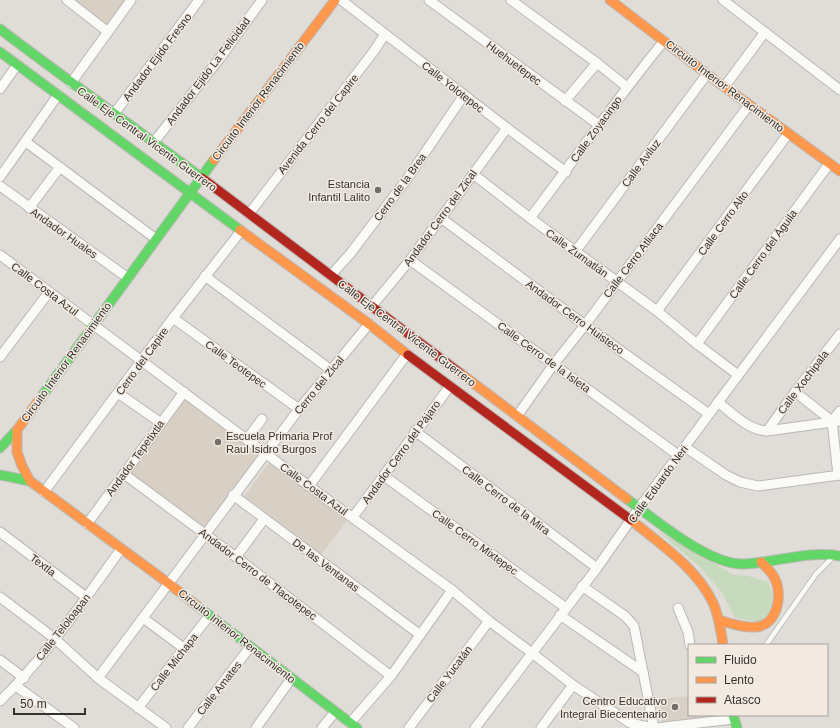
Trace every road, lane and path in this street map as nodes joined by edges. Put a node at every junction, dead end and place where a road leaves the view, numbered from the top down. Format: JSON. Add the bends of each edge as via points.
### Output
{"nodes":[{"id":1,"x":67,"y":0,"type":"edge"},
{"id":2,"x":131,"y":0,"type":"edge"},
{"id":3,"x":199,"y":0,"type":"edge"},
{"id":4,"x":262,"y":0,"type":"edge"},
{"id":5,"x":335,"y":0,"type":"edge"},
{"id":6,"x":341,"y":0,"type":"edge"},
{"id":7,"x":429,"y":0,"type":"edge"},
{"id":8,"x":511,"y":0,"type":"edge"},
{"id":9,"x":610,"y":0,"type":"edge"},
{"id":10,"x":723,"y":0,"type":"edge"},
{"id":11,"x":0,"y":29,"type":"edge"},
{"id":12,"x":108,"y":32,"type":"junction"},
{"id":13,"x":764,"y":32,"type":"junction"},
{"id":14,"x":385,"y":34,"type":"junction"},
{"id":15,"x":664,"y":41,"type":"junction"},
{"id":16,"x":0,"y":52,"type":"edge"},
{"id":17,"x":597,"y":63,"type":"junction"},
{"id":18,"x":17,"y":65,"type":"junction"},
{"id":19,"x":707,"y":74,"type":"junction"},
{"id":20,"x":71,"y":83,"type":"junction"},
{"id":21,"x":725,"y":86,"type":"junction"},
{"id":22,"x":627,"y":87,"type":"junction"},
{"id":23,"x":0,"y":89,"type":"edge"},
{"id":24,"x":840,"y":90,"type":"edge"},
{"id":25,"x":58,"y":95,"type":"junction"},
{"id":26,"x":464,"y":95,"type":"junction"},
{"id":27,"x":565,"y":101,"type":"junction"},
{"id":28,"x":749,"y":105,"type":"junction"},
{"id":29,"x":114,"y":114,"type":"junction"},
{"id":30,"x":599,"y":125,"type":"junction"},
{"id":31,"x":507,"y":128,"type":"junction"},
{"id":32,"x":788,"y":134,"type":"junction"},
{"id":33,"x":26,"y":142,"type":"junction"},
{"id":34,"x":154,"y":142,"type":"junction"},
{"id":35,"x":829,"y":164,"type":"junction"},
{"id":36,"x":60,"y":167,"type":"junction"},
{"id":37,"x":840,"y":171,"type":"edge"},
{"id":38,"x":566,"y":172,"type":"junction"},
{"id":39,"x":473,"y":174,"type":"junction"},
{"id":40,"x":0,"y":177,"type":"edge"},
{"id":41,"x":201,"y":177,"type":"junction"},
{"id":42,"x":0,"y":186,"type":"edge"},
{"id":43,"x":189,"y":192,"type":"junction"},
{"id":44,"x":29,"y":208,"type":"junction"},
{"id":45,"x":249,"y":214,"type":"junction"},
{"id":46,"x":441,"y":218,"type":"junction"},
{"id":47,"x":530,"y":218,"type":"junction"},
{"id":48,"x":241,"y":231,"type":"junction"},
{"id":49,"x":156,"y":239,"type":"junction"},
{"id":50,"x":838,"y":245,"type":"edge"},
{"id":51,"x":575,"y":252,"type":"junction"},
{"id":52,"x":2,"y":260,"type":"edge"},
{"id":53,"x":410,"y":260,"type":"junction"},
{"id":54,"x":331,"y":275,"type":"junction"},
{"id":55,"x":205,"y":276,"type":"junction"},
{"id":56,"x":128,"y":278,"type":"junction"},
{"id":57,"x":616,"y":282,"type":"junction"},
{"id":58,"x":49,"y":292,"type":"junction"},
{"id":59,"x":372,"y":306,"type":"junction"},
{"id":60,"x":657,"y":311,"type":"junction"},
{"id":61,"x":173,"y":318,"type":"junction"},
{"id":62,"x":369,"y":324,"type":"junction"},
{"id":63,"x":585,"y":325,"type":"junction"},
{"id":64,"x":94,"y":326,"type":"junction"},
{"id":65,"x":840,"y":334,"type":"edge"},
{"id":66,"x":697,"y":344,"type":"junction"},
{"id":67,"x":407,"y":354,"type":"junction"},
{"id":68,"x":0,"y":357,"type":"edge"},
{"id":69,"x":141,"y":361,"type":"junction"},
{"id":70,"x":554,"y":364,"type":"junction"},
{"id":71,"x":331,"y":370,"type":"junction"},
{"id":72,"x":738,"y":375,"type":"junction"},
{"id":73,"x":450,"y":386,"type":"junction"},
{"id":74,"x":184,"y":392,"type":"junction"},
{"id":75,"x":795,"y":392,"type":"junction"},
{"id":76,"x":118,"y":393,"type":"junction"},
{"id":77,"x":718,"y":402,"type":"junction"},
{"id":78,"x":299,"y":409,"type":"junction"},
{"id":79,"x":840,"y":411,"type":"edge"},
{"id":80,"x":709,"y":414,"type":"junction"},
{"id":81,"x":517,"y":416,"type":"junction"},
{"id":82,"x":262,"y":419,"type":"dead end"},
{"id":83,"x":836,"y":421,"type":"edge"},
{"id":84,"x":161,"y":423,"type":"junction"},
{"id":85,"x":17,"y":430,"type":"junction"},
{"id":86,"x":415,"y":431,"type":"junction"},
{"id":87,"x":767,"y":431,"type":"junction"},
{"id":88,"x":247,"y":439,"type":"junction"},
{"id":89,"x":685,"y":447,"type":"junction"},
{"id":90,"x":0,"y":448,"type":"edge"},
{"id":91,"x":265,"y":453,"type":"junction"},
{"id":92,"x":678,"y":455,"type":"junction"},
{"id":93,"x":124,"y":474,"type":"junction"},
{"id":94,"x":0,"y":475,"type":"edge"},
{"id":95,"x":839,"y":475,"type":"edge"},
{"id":96,"x":384,"y":476,"type":"junction"},
{"id":97,"x":30,"y":481,"type":"junction"},
{"id":98,"x":309,"y":486,"type":"junction"},
{"id":99,"x":44,"y":492,"type":"junction"},
{"id":100,"x":234,"y":496,"type":"junction"},
{"id":101,"x":639,"y":508,"type":"junction"},
{"id":102,"x":353,"y":517,"type":"junction"},
{"id":103,"x":264,"y":519,"type":"junction"},
{"id":104,"x":631,"y":520,"type":"junction"},
{"id":105,"x":87,"y":524,"type":"junction"},
{"id":106,"x":0,"y":532,"type":"edge"},
{"id":107,"x":204,"y":534,"type":"junction"},
{"id":108,"x":121,"y":549,"type":"junction"},
{"id":109,"x":837,"y":555,"type":"edge"},
{"id":110,"x":236,"y":557,"type":"junction"},
{"id":111,"x":761,"y":562,"type":"junction"},
{"id":112,"x":597,"y":568,"type":"junction"},
{"id":113,"x":168,"y":583,"type":"junction"},
{"id":114,"x":582,"y":586,"type":"junction"},
{"id":115,"x":452,"y":590,"type":"junction"},
{"id":116,"x":86,"y":597,"type":"junction"},
{"id":117,"x":0,"y":598,"type":"edge"},
{"id":118,"x":566,"y":608,"type":"junction"},
{"id":119,"x":678,"y":608,"type":"dead end"},
{"id":120,"x":560,"y":615,"type":"junction"},
{"id":121,"x":210,"y":616,"type":"junction"},
{"id":122,"x":143,"y":618,"type":"junction"},
{"id":123,"x":719,"y":620,"type":"junction"},
{"id":124,"x":489,"y":621,"type":"junction"},
{"id":125,"x":419,"y":634,"type":"junction"},
{"id":126,"x":54,"y":638,"type":"junction"},
{"id":127,"x":690,"y":644,"type":"edge"},
{"id":128,"x":723,"y":644,"type":"edge"},
{"id":129,"x":767,"y":644,"type":"edge"},
{"id":130,"x":250,"y":647,"type":"junction"},
{"id":131,"x":185,"y":649,"type":"junction"},
{"id":132,"x":532,"y":653,"type":"junction"},
{"id":133,"x":0,"y":660,"type":"edge"},
{"id":134,"x":643,"y":672,"type":"junction"},
{"id":135,"x":391,"y":676,"type":"junction"},
{"id":136,"x":24,"y":678,"type":"junction"},
{"id":137,"x":98,"y":678,"type":"junction"},
{"id":138,"x":291,"y":679,"type":"junction"},
{"id":139,"x":573,"y":685,"type":"junction"},
{"id":140,"x":16,"y":686,"type":"junction"},
{"id":141,"x":0,"y":701,"type":"edge"},
{"id":142,"x":138,"y":708,"type":"junction"},
{"id":143,"x":335,"y":712,"type":"junction"},
{"id":144,"x":733,"y":717,"type":"edge"},
{"id":145,"x":701,"y":719,"type":"edge"},
{"id":146,"x":353,"y":725,"type":"edge"},
{"id":147,"x":544,"y":727,"type":"edge"},
{"id":148,"x":74,"y":728,"type":"edge"},
{"id":149,"x":166,"y":728,"type":"edge"},
{"id":150,"x":188,"y":728,"type":"edge"},
{"id":151,"x":256,"y":728,"type":"edge"},
{"id":152,"x":322,"y":728,"type":"edge"},
{"id":153,"x":409,"y":728,"type":"edge"},
{"id":154,"x":475,"y":728,"type":"edge"},
{"id":155,"x":655,"y":728,"type":"edge"},
{"id":156,"x":737,"y":728,"type":"edge"}],
"edges":[{"from":1,"to":12,"type":"street"},
{"from":2,"to":12,"type":"street"},
{"from":3,"to":29,"type":"street","name":"Andador Ejido Fresno"},
{"from":4,"to":34,"type":"street","name":"Andador Ejido La Felicidad"},
{"from":5,"to":41,"type":"main road","name":"Circuito Interior Renacimiento"},
{"from":6,"to":14,"type":"street","name":"Calle Yolotepec"},
{"from":7,"to":27,"type":"street","name":"Huehuetepec"},
{"from":8,"to":17,"type":"street"},
{"from":9,"to":15,"type":"main road","name":"Circuito Interior Renacimiento"},
{"from":10,"to":13,"type":"street"},
{"from":11,"to":20,"type":"main road","name":"Calle Eje Central Vicente Guerrero"},
{"from":12,"to":20,"type":"street"},
{"from":13,"to":21,"type":"street"},
{"from":13,"to":24,"type":"street"},
{"from":14,"to":26,"type":"street","name":"Calle Yolotepec"},
{"from":14,"to":45,"type":"street","name":"Avenida Cerro del Capire"},
{"from":15,"to":19,"type":"main road","name":"Circuito Interior Renacimiento"},
{"from":15,"to":22,"type":"street","name":"Calle Zoyacingo"},
{"from":16,"to":18,"type":"main road","name":"Calle Eje Central Vicente Guerrero"},
{"from":17,"to":22,"type":"street"},
{"from":17,"to":27,"type":"street"},
{"from":18,"to":23,"type":"street"},
{"from":18,"to":25,"type":"main road","name":"Calle Eje Central Vicente Guerrero"},
{"from":19,"to":21,"type":"main road","name":"Circuito Interior Renacimiento"},
{"from":19,"to":51,"type":"street","name":"Calle Aviluz"},
{"from":20,"to":29,"type":"main road","name":"Calle Eje Central Vicente Guerrero"},
{"from":21,"to":28,"type":"main road","name":"Circuito Interior Renacimiento"},
{"from":22,"to":30,"type":"street","name":"Calle Zoyacingo"},
{"from":25,"to":33,"type":"street"},
{"from":25,"to":43,"type":"main road","name":"Calle Eje Central Vicente Guerrero"},
{"from":26,"to":31,"type":"street","name":"Calle Yolotepec"},
{"from":26,"to":54,"type":"street","name":"Cerro de la Brea","via":[[407,179]]},
{"from":27,"to":30,"type":"street","name":"Huehuetepec"},
{"from":28,"to":32,"type":"main road","name":"Circuito Interior Renacimiento"},
{"from":28,"to":57,"type":"street","name":"Calle Cerro Atliaca"},
{"from":29,"to":34,"type":"main road","name":"Calle Eje Central Vicente Guerrero"},
{"from":30,"to":38,"type":"street","name":"Calle Zoyacingo"},
{"from":31,"to":38,"type":"street","name":"Calle Yolotepec"},
{"from":31,"to":39,"type":"street","name":"Andador Cerro del Zical"},
{"from":32,"to":35,"type":"main road","name":"Circuito Interior Renacimiento"},
{"from":32,"to":60,"type":"street","name":"Calle Cerro Alto"},
{"from":33,"to":36,"type":"street"},
{"from":33,"to":40,"type":"street"},
{"from":34,"to":41,"type":"main road","name":"Calle Eje Central Vicente Guerrero"},
{"from":35,"to":37,"type":"main road","name":"Circuito Interior Renacimiento"},
{"from":35,"to":66,"type":"street","name":"Calle Cerro del Águila"},
{"from":36,"to":44,"type":"street"},
{"from":36,"to":49,"type":"street"},
{"from":38,"to":47,"type":"street","name":"Calle Zoyacingo"},
{"from":39,"to":46,"type":"street","name":"Andador Cerro del Zical"},
{"from":39,"to":47,"type":"street","name":"Calle Zumatlán"},
{"from":41,"to":43,"type":"main road","name":"Circuito Interior Renacimiento"},
{"from":41,"to":45,"type":"main road","name":"Calle Eje Central Vicente Guerrero"},
{"from":42,"to":44,"type":"street","name":"Andador Huales"},
{"from":43,"to":48,"type":"main road","name":"Calle Eje Central Vicente Guerrero"},
{"from":43,"to":49,"type":"main road","name":"Circuito Interior Renacimiento"},
{"from":44,"to":56,"type":"street","name":"Andador Huales"},
{"from":45,"to":54,"type":"main road","name":"Calle Eje Central Vicente Guerrero"},
{"from":46,"to":53,"type":"street","name":"Andador Cerro del Zical"},
{"from":46,"to":63,"type":"street","name":"Andador Cerro Huisteco"},
{"from":47,"to":51,"type":"street","name":"Calle Zumatlán"},
{"from":48,"to":55,"type":"street","name":"Cerro del Capire"},
{"from":48,"to":62,"type":"main road","name":"Calle Eje Central Vicente Guerrero"},
{"from":49,"to":56,"type":"main road","name":"Circuito Interior Renacimiento"},
{"from":50,"to":72,"type":"street","name":"Calle Eduardo Neri"},
{"from":51,"to":57,"type":"street","name":"Calle Zumatlán"},
{"from":52,"to":58,"type":"street","name":"Calle Costa Azul"},
{"from":53,"to":59,"type":"street","name":"Andador Cerro del Zical"},
{"from":53,"to":70,"type":"street","name":"Calle Cerro de la Isleta"},
{"from":54,"to":59,"type":"main road","name":"Calle Eje Central Vicente Guerrero"},
{"from":55,"to":61,"type":"street","name":"Cerro del Capire"},
{"from":55,"to":71,"type":"street"},
{"from":56,"to":64,"type":"main road","name":"Circuito Interior Renacimiento"},
{"from":57,"to":60,"type":"street","name":"Calle Zumatlán"},
{"from":57,"to":63,"type":"street","name":"Calle Cerro Atliaca"},
{"from":58,"to":64,"type":"street","name":"Calle Costa Azul"},
{"from":58,"to":68,"type":"street"},
{"from":59,"to":81,"type":"main road","name":"Calle Eje Central Vicente Guerrero"},
{"from":60,"to":66,"type":"street","name":"Calle Zumatlán"},
{"from":61,"to":69,"type":"street","name":"Cerro del Capire"},
{"from":61,"to":78,"type":"street","name":"Calle Teotepec"},
{"from":62,"to":67,"type":"main road","name":"Calle Eje Central Vicente Guerrero"},
{"from":62,"to":71,"type":"street","name":"Cerro del Zical"},
{"from":63,"to":70,"type":"street","name":"Calle Cerro Atliaca"},
{"from":63,"to":80,"type":"street","name":"Andador Cerro Huisteco"},
{"from":64,"to":69,"type":"street","name":"Calle Costa Azul"},
{"from":64,"to":85,"type":"main road","name":"Circuito Interior Renacimiento"},
{"from":65,"to":75,"type":"street","name":"Calle Xochipala"},
{"from":66,"to":72,"type":"street","name":"Calle Zumatlán"},
{"from":67,"to":73,"type":"main road","name":"Calle Eje Central Vicente Guerrero"},
{"from":67,"to":98,"type":"street"},
{"from":69,"to":74,"type":"street","name":"Calle Costa Azul"},
{"from":69,"to":76,"type":"street","name":"Cerro del Capire"},
{"from":70,"to":81,"type":"street","name":"Calle Cerro Atliaca"},
{"from":70,"to":92,"type":"street","name":"Calle Cerro de la Isleta"},
{"from":71,"to":78,"type":"street","name":"Cerro del Zical"},
{"from":72,"to":77,"type":"street","name":"Calle Eduardo Neri"},
{"from":73,"to":86,"type":"street","name":"Andador Cerro del Pájaro"},
{"from":73,"to":104,"type":"main road","name":"Calle Eje Central Vicente Guerrero"},
{"from":74,"to":84,"type":"street","name":"Andador Tepetixtla"},
{"from":74,"to":88,"type":"street","name":"Calle Costa Azul"},
{"from":75,"to":83,"type":"street"},
{"from":75,"to":87,"type":"street","name":"Calle Xochipala"},
{"from":76,"to":84,"type":"street"},
{"from":76,"to":99,"type":"street","name":"Cerro del Capire"},
{"from":77,"to":80,"type":"street","name":"Calle Eduardo Neri"},
{"from":77,"to":87,"type":"street","via":[[752,427]]},
{"from":78,"to":91,"type":"street","name":"Cerro del Zical"},
{"from":79,"to":83,"type":"street"},
{"from":80,"to":89,"type":"street","name":"Calle Eduardo Neri"},
{"from":81,"to":101,"type":"main road","name":"Calle Eje Central Vicente Guerrero"},
{"from":82,"to":88,"type":"street"},
{"from":83,"to":87,"type":"street"},
{"from":83,"to":95,"type":"street"},
{"from":84,"to":93,"type":"street","name":"Andador Tepetixtla"},
{"from":85,"to":90,"type":"main road"},
{"from":85,"to":97,"type":"main road","name":"Circuito Interior Renacimiento","via":[[17,452]]},
{"from":86,"to":96,"type":"street","name":"Andador Cerro del Pájaro"},
{"from":86,"to":112,"type":"street","name":"Calle Cerro de la Mira"},
{"from":88,"to":91,"type":"street","name":"Calle Costa Azul"},
{"from":89,"to":92,"type":"street","name":"Calle Eduardo Neri"},
{"from":89,"to":95,"type":"street","via":[[726,475],[740,482],[758,486]]},
{"from":91,"to":98,"type":"street","name":"Calle Costa Azul"},
{"from":91,"to":100,"type":"street","name":"Cerro del Zical"},
{"from":92,"to":101,"type":"street","name":"Calle Eduardo Neri"},
{"from":93,"to":105,"type":"street","name":"Andador Tepetixtla"},
{"from":93,"to":107,"type":"street","name":"Andador Cerro de Tlacotepec"},
{"from":94,"to":97,"type":"main road"},
{"from":96,"to":102,"type":"street","name":"Andador Cerro del Pájaro"},
{"from":96,"to":118,"type":"street","name":"Calle Cerro Mixtepec"},
{"from":97,"to":99,"type":"main road","name":"Circuito Interior Renacimiento"},
{"from":98,"to":102,"type":"street","name":"Calle Costa Azul"},
{"from":99,"to":105,"type":"main road","name":"Circuito Interior Renacimiento"},
{"from":100,"to":103,"type":"street","name":"De las Ventanas"},
{"from":100,"to":107,"type":"street","name":"Cerro del Zical"},
{"from":101,"to":104,"type":"street","name":"Calle Eduardo Neri"},
{"from":101,"to":111,"type":"main road","name":"Calle Eje Central Vicente Guerrero","via":[[704,552],[722,560],[739,564]]},
{"from":102,"to":115,"type":"street","name":"Calle Costa Azul"},
{"from":103,"to":110,"type":"street"},
{"from":103,"to":125,"type":"street","name":"De las Ventanas"},
{"from":104,"to":112,"type":"street","name":"Calle Eduardo Neri"},
{"from":104,"to":123,"type":"main road","name":"Calle Eje Central Vicente Guerrero","via":[[680,561],[700,582],[713,603]]},
{"from":105,"to":108,"type":"main road","name":"Circuito Interior Renacimiento"},
{"from":106,"to":116,"type":"street","name":"Textla"},
{"from":107,"to":110,"type":"street","name":"Andador Cerro de Tlacotepec"},
{"from":107,"to":113,"type":"street","name":"Cerro del Zical"},
{"from":108,"to":113,"type":"main road","name":"Circuito Interior Renacimiento"},
{"from":108,"to":116,"type":"street","name":"Calle Teloloapan"},
{"from":109,"to":111,"type":"main road","name":"Calle Eje Central Vicente Guerrero"},
{"from":109,"to":129,"type":"lane","via":[[816,574]]},
{"from":110,"to":135,"type":"street","name":"Andador Cerro de Tlacotepec"},
{"from":111,"to":123,"type":"main road","via":[[774,578],[778,590],[778,607],[775,614],[759,627],[743,627]]},
{"from":112,"to":114,"type":"street","name":"Calle Eduardo Neri"},
{"from":113,"to":121,"type":"main road","name":"Circuito Interior Renacimiento"},
{"from":113,"to":122,"type":"street","name":"Cerro del Zical"},
{"from":114,"to":118,"type":"street","name":"Calle Eduardo Neri"},
{"from":114,"to":134,"type":"street","via":[[625,616],[634,626]]},
{"from":115,"to":124,"type":"street","name":"Calle Costa Azul"},
{"from":115,"to":125,"type":"street"},
{"from":116,"to":126,"type":"street","name":"Calle Teloloapan"},
{"from":117,"to":126,"type":"street"},
{"from":118,"to":120,"type":"street","name":"Calle Eduardo Neri"},
{"from":119,"to":127,"type":"street"},
{"from":120,"to":132,"type":"street","name":"Calle Eduardo Neri"},
{"from":120,"to":134,"type":"street"},
{"from":121,"to":130,"type":"main road","name":"Circuito Interior Renacimiento"},
{"from":121,"to":131,"type":"street","name":"Calle Michapa"},
{"from":122,"to":131,"type":"street"},
{"from":122,"to":137,"type":"street","name":"Cerro del Zical"},
{"from":123,"to":128,"type":"main road","name":"Calle Eje Central Vicente Guerrero"},
{"from":124,"to":132,"type":"street","name":"Calle Costa Azul"},
{"from":124,"to":153,"type":"street","name":"Calle Yucatán"},
{"from":125,"to":135,"type":"street"},
{"from":126,"to":136,"type":"street","name":"Calle Teloloapan"},
{"from":126,"to":137,"type":"street"},
{"from":130,"to":138,"type":"main road","name":"Circuito Interior Renacimiento"},
{"from":130,"to":150,"type":"street","name":"Calle Amates"},
{"from":131,"to":142,"type":"street","name":"Calle Michapa"},
{"from":132,"to":139,"type":"street","name":"Calle Costa Azul"},
{"from":132,"to":154,"type":"street","name":"Calle Eduardo Neri"},
{"from":133,"to":136,"type":"street"},
{"from":134,"to":155,"type":"street"},
{"from":135,"to":146,"type":"street"},
{"from":136,"to":140,"type":"street","name":"Calle Teloloapan"},
{"from":137,"to":142,"type":"street"},
{"from":138,"to":143,"type":"main road","name":"Circuito Interior Renacimiento"},
{"from":138,"to":151,"type":"street"},
{"from":139,"to":147,"type":"street"},
{"from":139,"to":155,"type":"street","name":"Calle Costa Azul","via":[[630,723]]},
{"from":140,"to":141,"type":"street","name":"Calle Teloloapan"},
{"from":140,"to":148,"type":"street"},
{"from":142,"to":149,"type":"street"},
{"from":143,"to":146,"type":"main road","name":"Circuito Interior Renacimiento"},
{"from":143,"to":152,"type":"street"},
{"from":144,"to":145,"type":"street","name":"Calle Costa Azul"},
{"from":144,"to":156,"type":"main road"},
{"from":145,"to":155,"type":"street","name":"Calle Costa Azul"}]}
